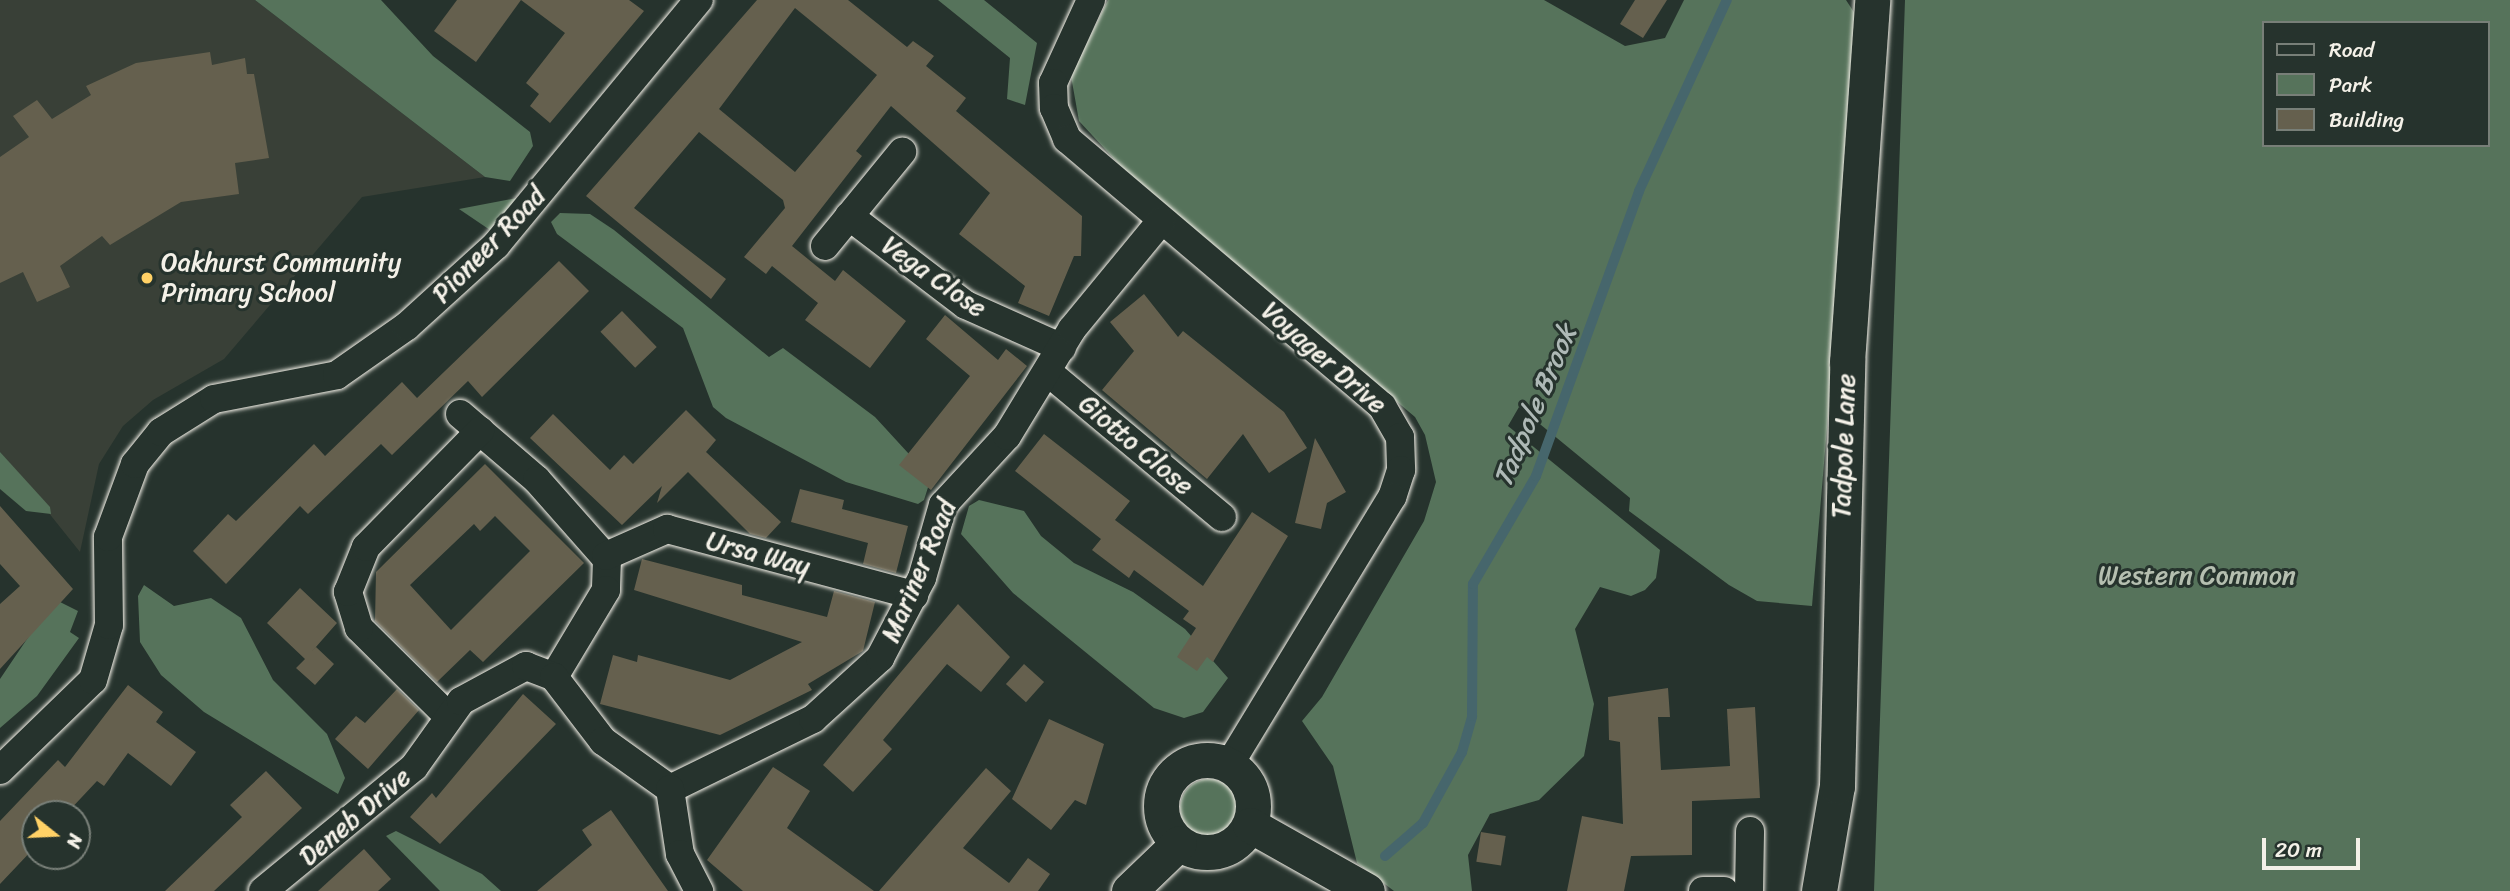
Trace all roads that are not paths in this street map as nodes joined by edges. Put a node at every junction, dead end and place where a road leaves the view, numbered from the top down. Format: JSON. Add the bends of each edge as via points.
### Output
{"nodes":[{"id":1,"x":699,"y":0,"type":"edge"},
{"id":2,"x":1091,"y":0,"type":"edge"},
{"id":3,"x":1872,"y":0,"type":"edge"},
{"id":4,"x":902,"y":152,"type":"dead end"},
{"id":5,"x":849,"y":216,"type":"junction"},
{"id":6,"x":1161,"y":221,"type":"junction"},
{"id":7,"x":825,"y":246,"type":"dead end"},
{"id":8,"x":1062,"y":348,"type":"junction"},
{"id":9,"x":1049,"y":373,"type":"junction"},
{"id":10,"x":1222,"y":517,"type":"dead end"},
{"id":11,"x":606,"y":556,"type":"junction"},
{"id":12,"x":914,"y":595,"type":"junction"},
{"id":13,"x":554,"y":677,"type":"junction"},
{"id":14,"x":447,"y":715,"type":"junction"},
{"id":15,"x":1229,"y":765,"type":"junction"},
{"id":16,"x":0,"y":770,"type":"edge"},
{"id":17,"x":670,"y":789,"type":"junction"},
{"id":18,"x":1250,"y":825,"type":"junction"},
{"id":19,"x":1750,"y":831,"type":"dead end"},
{"id":20,"x":1179,"y":843,"type":"junction"},
{"id":21,"x":263,"y":891,"type":"edge"},
{"id":22,"x":699,"y":891,"type":"edge"},
{"id":23,"x":1129,"y":891,"type":"edge"},
{"id":24,"x":1367,"y":891,"type":"edge"},
{"id":25,"x":1703,"y":891,"type":"edge"},
{"id":26,"x":1724,"y":891,"type":"edge"},
{"id":27,"x":1749,"y":891,"type":"edge"},
{"id":28,"x":1819,"y":891,"type":"edge"}],
"edges":[{"from":1,"to":16,"type":"street","name":"Pioneer Road","via":[[496,245],[407,326],[337,375],[214,399],[161,432],[135,464],[111,528],[105,556],[109,625],[93,680]]},
{"from":2,"to":6,"type":"street","name":"Voyager Drive","via":[[1055,77],[1056,116],[1072,144]]},
{"from":3,"to":28,"type":"street","name":"Tadpole Lane","via":[[1847,362],[1837,786]]},
{"from":4,"to":5,"type":"street"},
{"from":5,"to":7,"type":"street"},
{"from":5,"to":8,"type":"street","name":"Vega Close","via":[[966,305]]},
{"from":6,"to":8,"type":"street","name":"Mariner Road"},
{"from":6,"to":15,"type":"street","name":"Voyager Drive","via":[[1390,413],[1402,447],[1392,497]]},
{"from":8,"to":9,"type":"street","name":"Mariner Road"},
{"from":9,"to":10,"type":"street","name":"Giotto Close"},
{"from":9,"to":12,"type":"street","name":"Mariner Road","via":[[1007,436],[943,505]]},
{"from":11,"to":12,"type":"street","name":"Ursa Way","via":[[667,529]]},
{"from":11,"to":13,"type":"street","via":[[606,590]]},
{"from":11,"to":14,"type":"street","via":[[537,480],[470,422],[366,547],[348,592],[359,628]]},
{"from":12,"to":17,"type":"street","name":"Mariner Road","via":[[892,644],[824,711]]},
{"from":13,"to":14,"type":"street","name":"Deneb Drive","via":[[514,667]]},
{"from":13,"to":17,"type":"street","via":[[603,741]]},
{"from":14,"to":21,"type":"street","name":"Deneb Drive","via":[[409,773]]},
{"from":15,"to":18,"type":"street","via":[[1252,797]]},
{"from":15,"to":20,"type":"street","via":[[1196,761],[1171,776],[1161,811]]},
{"from":17,"to":22,"type":"street","via":[[680,854]]},
{"from":18,"to":20,"type":"street","via":[[1218,851]]},
{"from":18,"to":24,"type":"street"},
{"from":19,"to":27,"type":"street"},
{"from":20,"to":23,"type":"street"},
{"from":25,"to":26,"type":"street"}]}
